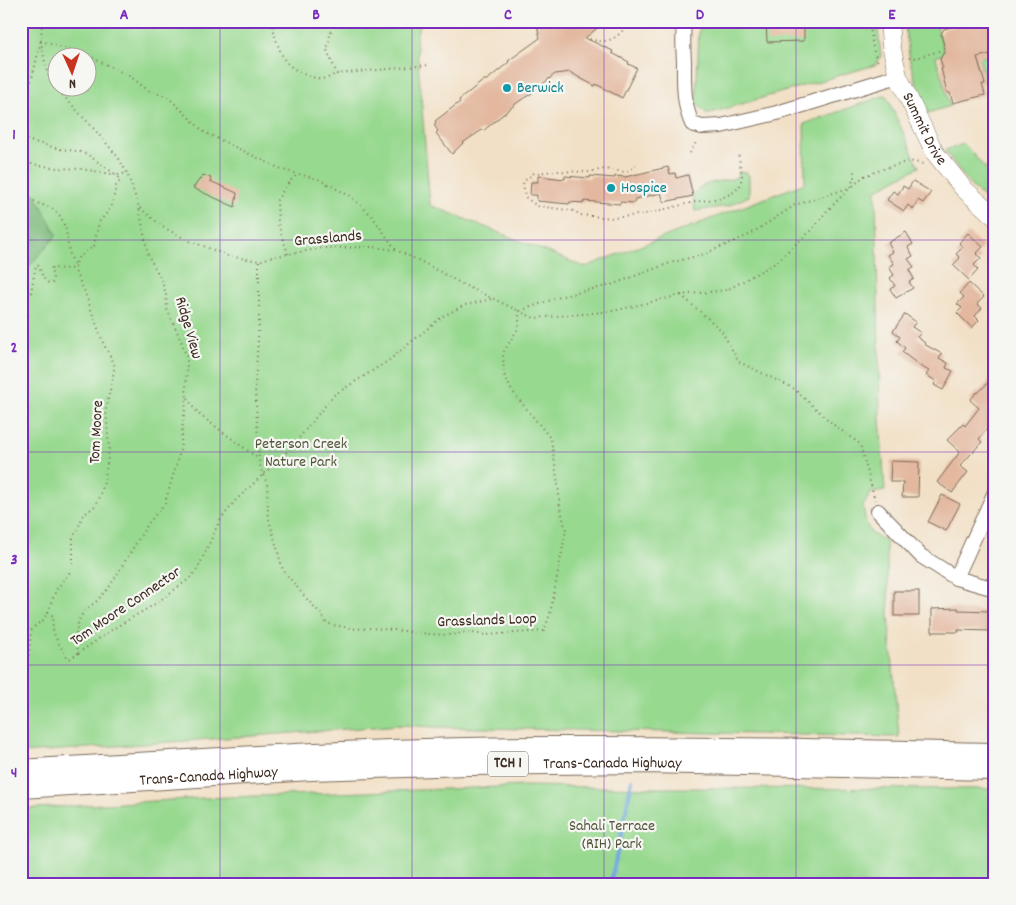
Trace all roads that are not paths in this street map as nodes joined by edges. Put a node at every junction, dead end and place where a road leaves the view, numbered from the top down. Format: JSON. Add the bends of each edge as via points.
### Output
{"nodes":[{"id":1,"x":684,"y":21,"type":"edge"},
{"id":2,"x":889,"y":21,"type":"edge"},
{"id":3,"x":898,"y":76,"type":"junction"},
{"id":4,"x":995,"y":217,"type":"edge"},
{"id":5,"x":995,"y":492,"type":"edge"},
{"id":6,"x":878,"y":511,"type":"road end"},
{"id":7,"x":956,"y":578,"type":"junction"},
{"id":8,"x":995,"y":589,"type":"edge"},
{"id":9,"x":995,"y":753,"type":"edge"},
{"id":10,"x":21,"y":770,"type":"edge"},
{"id":11,"x":995,"y":770,"type":"edge"},
{"id":12,"x":21,"y":788,"type":"edge"}],
"edges":[{"from":1,"to":3,"type":"street","via":[[684,98],[692,124],[702,127],[721,126],[777,113]]},
{"from":2,"to":3,"type":"main road","name":"Summit Drive"},
{"from":3,"to":4,"type":"main road","name":"Summit Drive","via":[[935,153],[964,189]]},
{"from":5,"to":7,"type":"street"},
{"from":6,"to":7,"type":"street","via":[[921,556]]},
{"from":7,"to":8,"type":"street"},
{"from":9,"to":10,"type":"highway","name":"Trans-Canada Highway","number":"TCH 1","via":[[553,746],[310,753]]},
{"from":11,"to":12,"type":"highway","name":"Trans-Canada Highway","number":"TCH 1","via":[[644,763],[487,764],[301,770]]}]}
